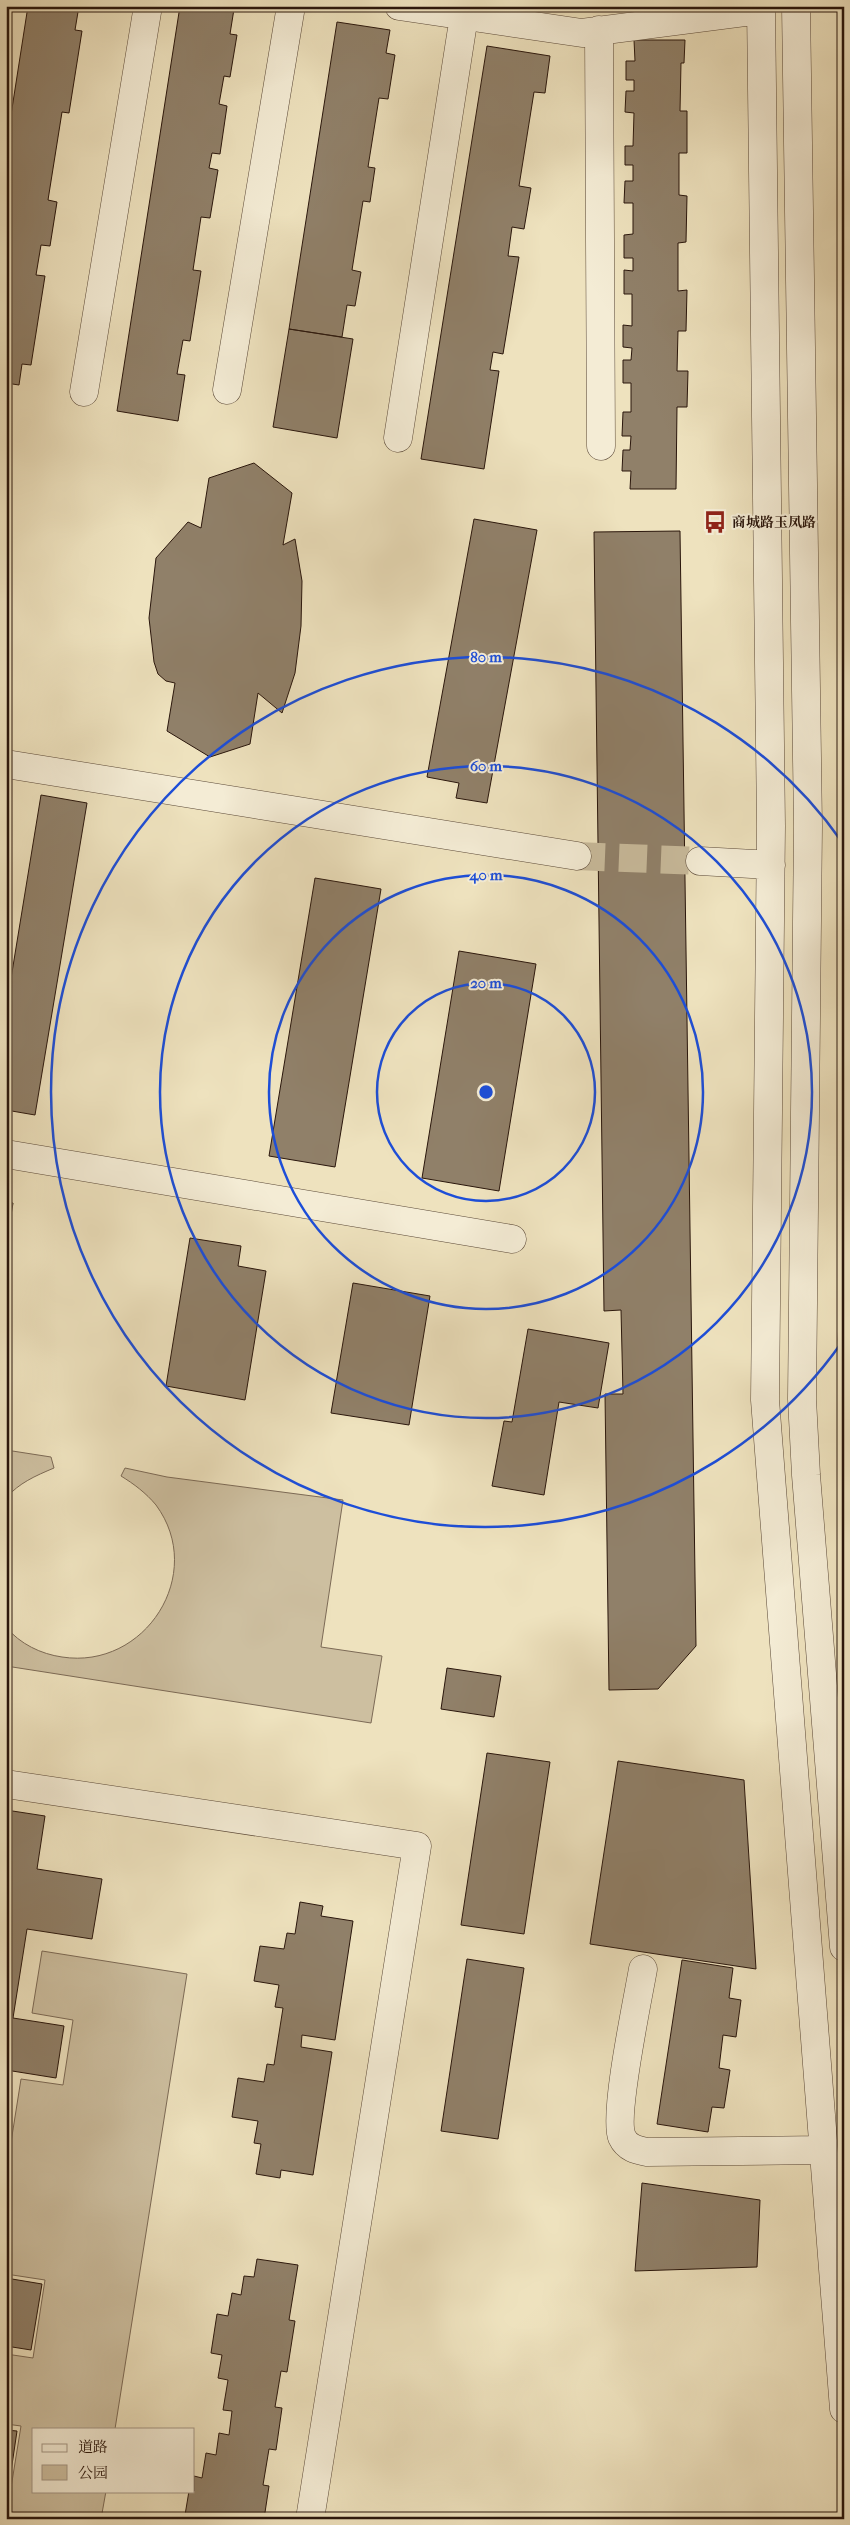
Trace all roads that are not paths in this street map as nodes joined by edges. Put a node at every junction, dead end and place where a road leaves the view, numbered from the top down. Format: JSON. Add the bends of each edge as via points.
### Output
{"nodes":[{"id":1,"x":148,"y":6,"type":"edge"},
{"id":2,"x":291,"y":6,"type":"edge"},
{"id":3,"x":400,"y":6,"type":"edge"},
{"id":4,"x":796,"y":6,"type":"edge"},
{"id":5,"x":760,"y":8,"type":"edge"},
{"id":6,"x":464,"y":16,"type":"junction"},
{"id":7,"x":598,"y":30,"type":"junction"},
{"id":8,"x":227,"y":390,"type":"dead end"},
{"id":9,"x":84,"y":392,"type":"dead end"},
{"id":10,"x":398,"y":438,"type":"dead end"},
{"id":11,"x":600,"y":446,"type":"dead end"},
{"id":12,"x":6,"y":764,"type":"edge"},
{"id":13,"x":577,"y":856,"type":"tunnel mouth"},
{"id":14,"x":700,"y":862,"type":"tunnel mouth"},
{"id":15,"x":770,"y":865,"type":"junction"},
{"id":16,"x":6,"y":1154,"type":"edge"},
{"id":17,"x":512,"y":1239,"type":"dead end"},
{"id":18,"x":6,"y":1784,"type":"edge"},
{"id":19,"x":844,"y":1947,"type":"edge"},
{"id":20,"x":643,"y":1969,"type":"dead end"},
{"id":21,"x":823,"y":2150,"type":"junction"},
{"id":22,"x":844,"y":2409,"type":"edge"},
{"id":23,"x":310,"y":2519,"type":"edge"}],
"edges":[{"from":1,"to":9,"type":"street"},
{"from":2,"to":8,"type":"street"},
{"from":3,"to":6,"type":"street"},
{"from":4,"to":19,"type":"street","via":[[808,826],[802,1399]]},
{"from":5,"to":7,"type":"street"},
{"from":5,"to":15,"type":"street"},
{"from":6,"to":7,"type":"street","via":[[582,33]]},
{"from":6,"to":10,"type":"street"},
{"from":7,"to":11,"type":"street"},
{"from":12,"to":13,"type":"street"},
{"from":14,"to":15,"type":"street"},
{"from":15,"to":21,"type":"street","via":[[765,1400]]},
{"from":16,"to":17,"type":"street"},
{"from":18,"to":23,"type":"street","via":[[416,1846]]},
{"from":20,"to":21,"type":"street","via":[[620,2112],[622,2137],[632,2149],[647,2152]]},
{"from":21,"to":22,"type":"street"}]}
